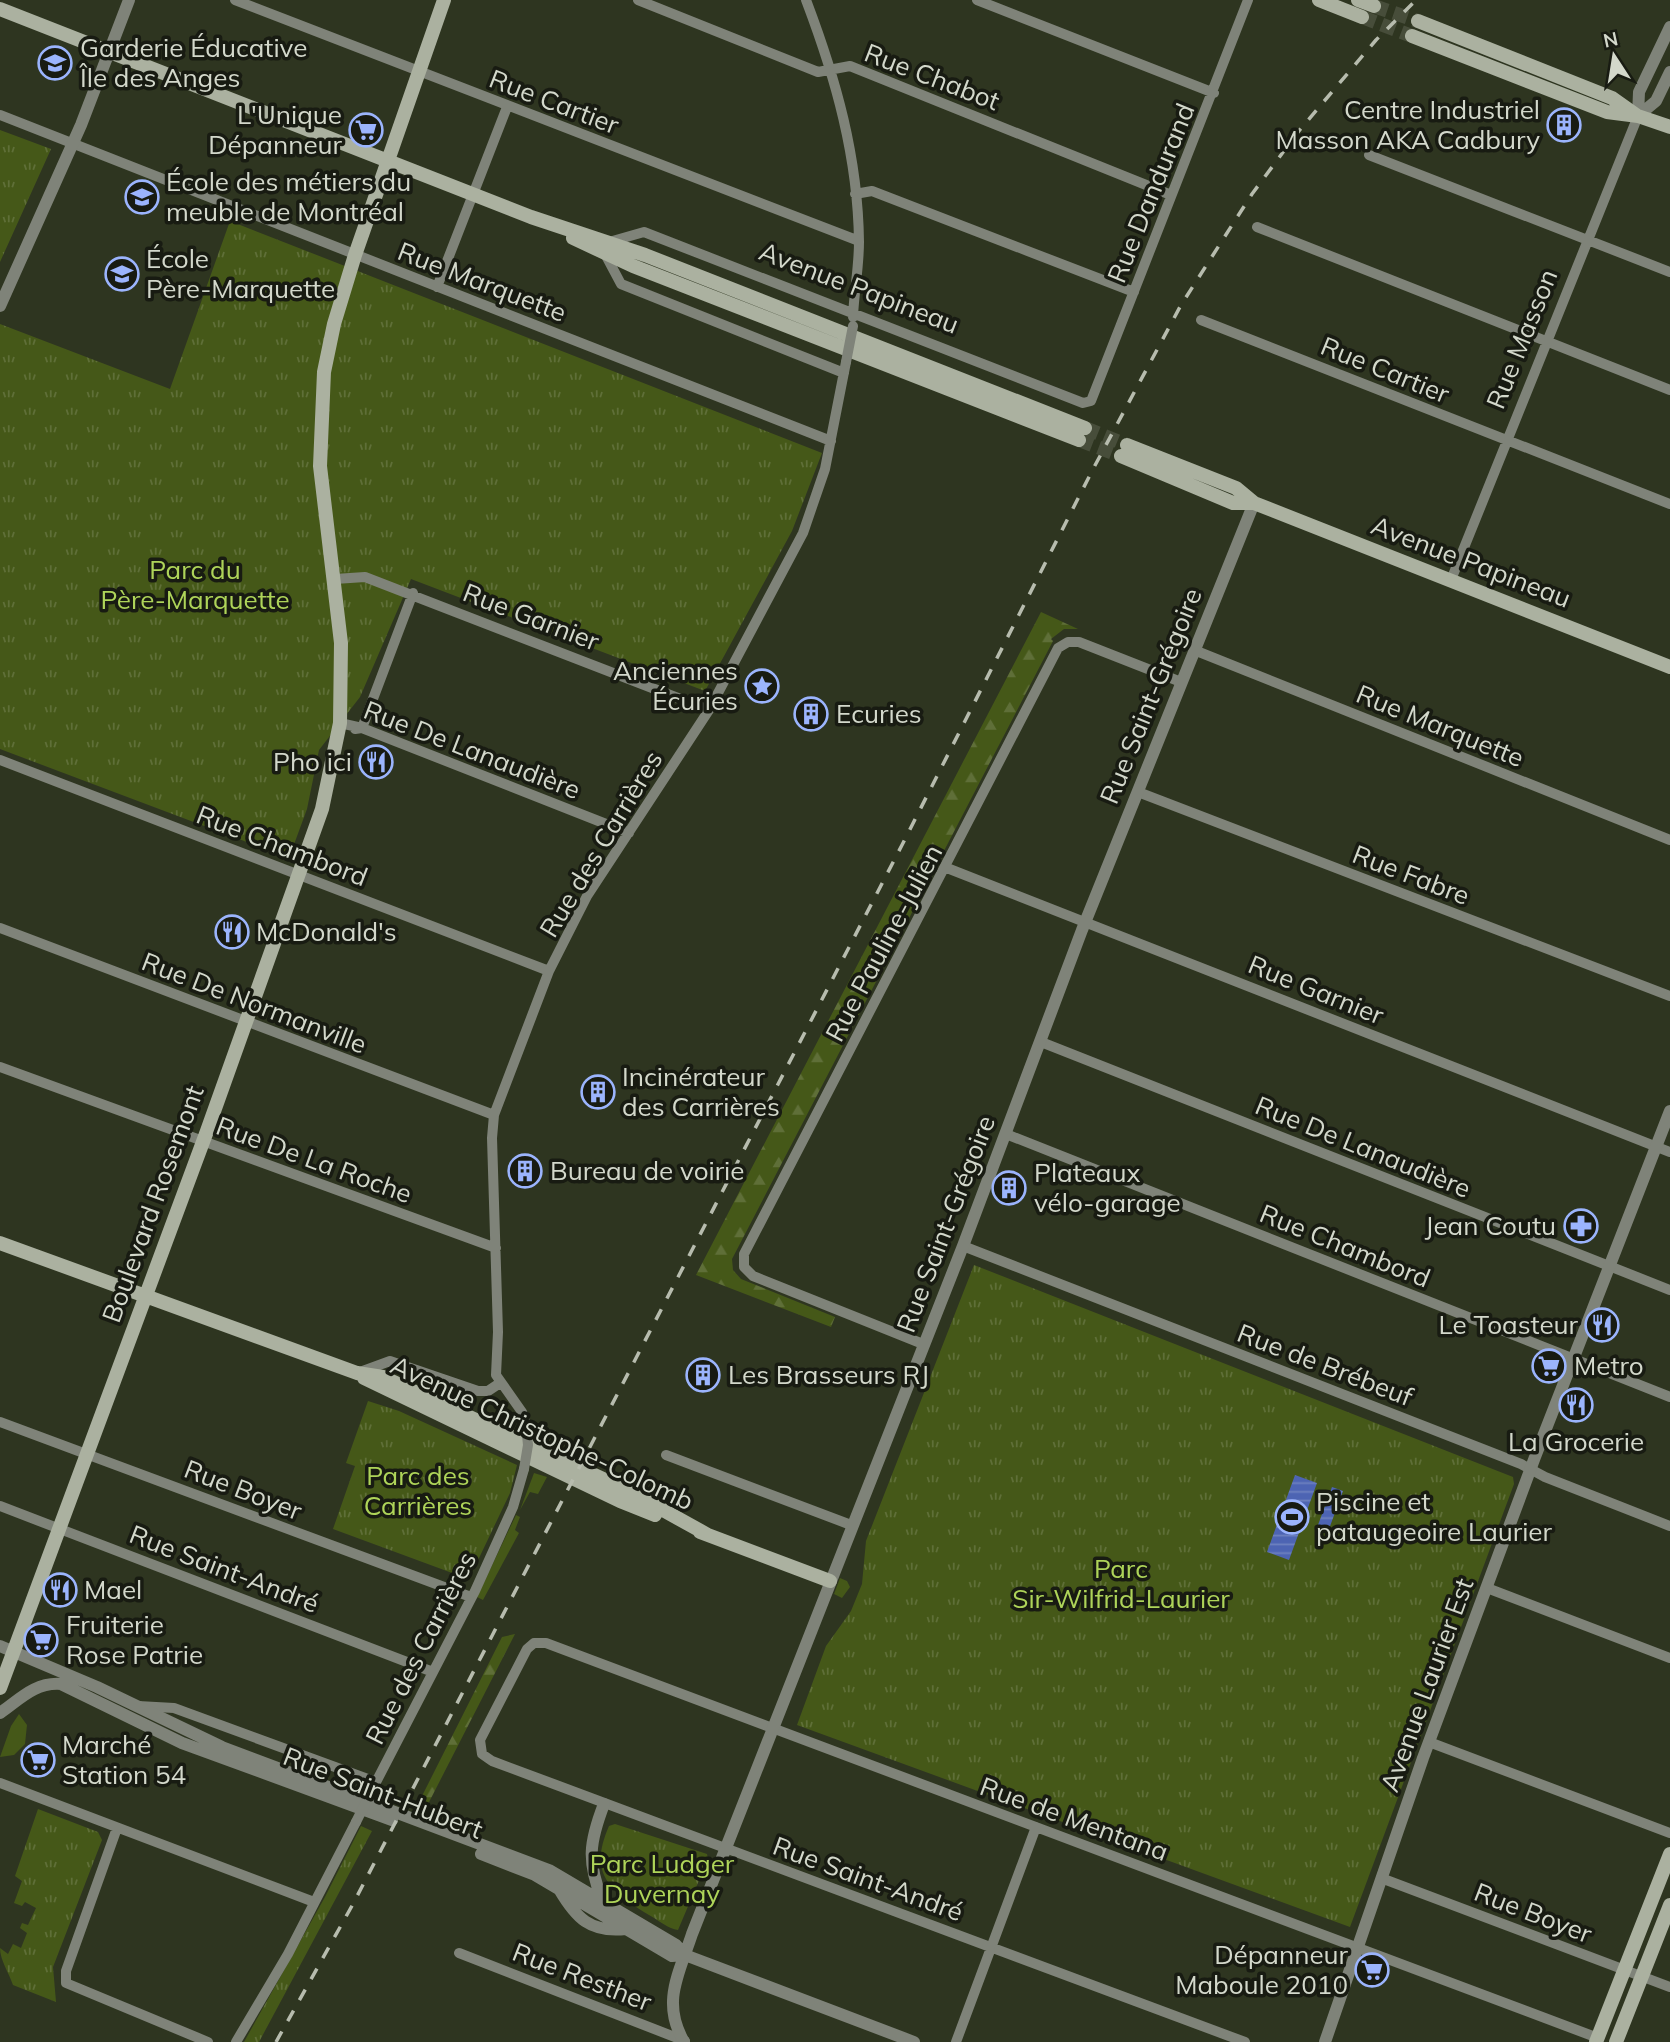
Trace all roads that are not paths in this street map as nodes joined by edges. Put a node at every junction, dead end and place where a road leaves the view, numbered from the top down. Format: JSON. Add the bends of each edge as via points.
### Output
{"nodes":[{"id":1,"x":129,"y":0,"type":"edge"},
{"id":2,"x":235,"y":0,"type":"edge"},
{"id":3,"x":444,"y":0,"type":"edge"},
{"id":4,"x":638,"y":0,"type":"edge"},
{"id":5,"x":806,"y":0,"type":"edge"},
{"id":6,"x":977,"y":0,"type":"edge"},
{"id":7,"x":1248,"y":0,"type":"edge"},
{"id":8,"x":1319,"y":0,"type":"edge"},
{"id":9,"x":1358,"y":0,"type":"edge"},
{"id":10,"x":1374,"y":6,"type":"tunnel mouth"},
{"id":11,"x":0,"y":9,"type":"edge"},
{"id":12,"x":1362,"y":17,"type":"tunnel mouth"},
{"id":13,"x":1670,"y":18,"type":"edge"},
{"id":14,"x":1418,"y":20,"type":"tunnel mouth"},
{"id":15,"x":1667,"y":31,"type":"edge"},
{"id":16,"x":1412,"y":36,"type":"tunnel mouth"},
{"id":17,"x":109,"y":53,"type":"junction"},
{"id":18,"x":831,"y":70,"type":"junction"},
{"id":19,"x":419,"y":72,"type":"junction"},
{"id":20,"x":1670,"y":72,"type":"edge"},
{"id":21,"x":1214,"y":93,"type":"junction"},
{"id":22,"x":507,"y":107,"type":"junction"},
{"id":23,"x":0,"y":115,"type":"edge"},
{"id":24,"x":1637,"y":116,"type":"junction"},
{"id":25,"x":1670,"y":127,"type":"edge"},
{"id":26,"x":73,"y":144,"type":"junction"},
{"id":27,"x":1369,"y":155,"type":"dead end"},
{"id":28,"x":386,"y":160,"type":"junction"},
{"id":29,"x":855,"y":194,"type":"junction"},
{"id":30,"x":474,"y":195,"type":"junction"},
{"id":31,"x":1171,"y":195,"type":"junction"},
{"id":32,"x":1257,"y":227,"type":"dead end"},
{"id":33,"x":1587,"y":240,"type":"junction"},
{"id":34,"x":859,"y":241,"type":"junction"},
{"id":35,"x":607,"y":248,"type":"junction"},
{"id":36,"x":355,"y":254,"type":"junction"},
{"id":37,"x":1670,"y":272,"type":"edge"},
{"id":38,"x":437,"y":287,"type":"junction"},
{"id":39,"x":1134,"y":292,"type":"junction"},
{"id":40,"x":0,"y":306,"type":"edge"},
{"id":41,"x":853,"y":312,"type":"junction"},
{"id":42,"x":1201,"y":320,"type":"dead end"},
{"id":43,"x":1546,"y":341,"type":"junction"},
{"id":44,"x":845,"y":368,"type":"junction"},
{"id":45,"x":1670,"y":390,"type":"edge"},
{"id":46,"x":1091,"y":401,"type":"joint"},
{"id":47,"x":1082,"y":434,"type":"tunnel mouth"},
{"id":48,"x":831,"y":440,"type":"junction"},
{"id":49,"x":1506,"y":440,"type":"junction"},
{"id":50,"x":1124,"y":451,"type":"tunnel mouth"},
{"id":51,"x":1254,"y":503,"type":"junction"},
{"id":52,"x":1670,"y":504,"type":"edge"},
{"id":53,"x":335,"y":579,"type":"junction"},
{"id":54,"x":1451,"y":580,"type":"junction"},
{"id":55,"x":413,"y":593,"type":"junction"},
{"id":56,"x":1194,"y":650,"type":"junction"},
{"id":57,"x":1670,"y":667,"type":"edge"},
{"id":58,"x":1181,"y":682,"type":"junction"},
{"id":59,"x":709,"y":709,"type":"junction"},
{"id":60,"x":362,"y":727,"type":"junction"},
{"id":61,"x":339,"y":728,"type":"junction"},
{"id":62,"x":0,"y":760,"type":"edge"},
{"id":63,"x":1138,"y":792,"type":"junction"},
{"id":64,"x":629,"y":833,"type":"junction"},
{"id":65,"x":1670,"y":840,"type":"edge"},
{"id":66,"x":947,"y":868,"type":"junction"},
{"id":67,"x":299,"y":876,"type":"junction"},
{"id":68,"x":1085,"y":922,"type":"junction"},
{"id":69,"x":0,"y":928,"type":"edge"},
{"id":70,"x":549,"y":971,"type":"junction"},
{"id":71,"x":1670,"y":996,"type":"edge"},
{"id":72,"x":246,"y":1023,"type":"junction"},
{"id":73,"x":1041,"y":1042,"type":"junction"},
{"id":74,"x":0,"y":1067,"type":"edge"},
{"id":75,"x":1670,"y":1111,"type":"edge"},
{"id":76,"x":494,"y":1115,"type":"junction"},
{"id":77,"x":1006,"y":1135,"type":"junction"},
{"id":78,"x":203,"y":1142,"type":"junction"},
{"id":79,"x":1656,"y":1147,"type":"junction"},
{"id":80,"x":1670,"y":1152,"type":"edge"},
{"id":81,"x":0,"y":1243,"type":"edge"},
{"id":82,"x":963,"y":1246,"type":"junction"},
{"id":83,"x":496,"y":1248,"type":"junction"},
{"id":84,"x":1609,"y":1266,"type":"junction"},
{"id":85,"x":1670,"y":1290,"type":"edge"},
{"id":86,"x":145,"y":1296,"type":"junction"},
{"id":87,"x":923,"y":1344,"type":"junction"},
{"id":88,"x":1573,"y":1359,"type":"junction"},
{"id":89,"x":357,"y":1373,"type":"junction"},
{"id":90,"x":500,"y":1383,"type":"junction"},
{"id":91,"x":1670,"y":1397,"type":"edge"},
{"id":92,"x":0,"y":1422,"type":"edge"},
{"id":93,"x":86,"y":1454,"type":"junction"},
{"id":94,"x":666,"y":1455,"type":"dead end"},
{"id":95,"x":1530,"y":1469,"type":"junction"},
{"id":96,"x":0,"y":1506,"type":"edge"},
{"id":97,"x":851,"y":1525,"type":"junction"},
{"id":98,"x":1670,"y":1526,"type":"edge"},
{"id":99,"x":58,"y":1528,"type":"junction"},
{"id":100,"x":830,"y":1581,"type":"junction"},
{"id":101,"x":1487,"y":1588,"type":"junction"},
{"id":102,"x":471,"y":1597,"type":"junction"},
{"id":103,"x":6,"y":1649,"type":"edge"},
{"id":104,"x":1670,"y":1658,"type":"edge"},
{"id":105,"x":433,"y":1672,"type":"junction"},
{"id":106,"x":0,"y":1688,"type":"edge"},
{"id":107,"x":138,"y":1706,"type":"junction"},
{"id":108,"x":0,"y":1713,"type":"edge"},
{"id":109,"x":771,"y":1729,"type":"junction"},
{"id":110,"x":1429,"y":1742,"type":"junction"},
{"id":111,"x":480,"y":1750,"type":"joint"},
{"id":112,"x":0,"y":1783,"type":"edge"},
{"id":113,"x":375,"y":1784,"type":"junction"},
{"id":114,"x":604,"y":1804,"type":"junction"},
{"id":115,"x":1036,"y":1827,"type":"junction"},
{"id":116,"x":117,"y":1828,"type":"junction"},
{"id":117,"x":1670,"y":1833,"type":"edge"},
{"id":118,"x":725,"y":1848,"type":"junction"},
{"id":119,"x":1670,"y":1854,"type":"edge"},
{"id":120,"x":1381,"y":1878,"type":"junction"},
{"id":121,"x":602,"y":1900,"type":"junction"},
{"id":122,"x":314,"y":1902,"type":"junction"},
{"id":123,"x":1670,"y":1905,"type":"edge"},
{"id":124,"x":991,"y":1947,"type":"junction"},
{"id":125,"x":1357,"y":1947,"type":"junction"},
{"id":126,"x":459,"y":1953,"type":"dead end"},
{"id":127,"x":685,"y":1955,"type":"junction"},
{"id":128,"x":1624,"y":1970,"type":"junction"},
{"id":129,"x":1642,"y":1977,"type":"junction"},
{"id":130,"x":1670,"y":1987,"type":"edge"},
{"id":131,"x":1597,"y":2040,"type":"edge"},
{"id":132,"x":685,"y":2041,"type":"edge"},
{"id":133,"x":208,"y":2042,"type":"edge"},
{"id":134,"x":236,"y":2042,"type":"edge"},
{"id":135,"x":914,"y":2042,"type":"edge"},
{"id":136,"x":956,"y":2042,"type":"edge"},
{"id":137,"x":1245,"y":2042,"type":"edge"},
{"id":138,"x":1325,"y":2042,"type":"edge"},
{"id":139,"x":1616,"y":2042,"type":"edge"}],
"edges":[{"from":1,"to":17,"type":"street"},
{"from":2,"to":19,"type":"street","name":"Rue Cartier"},
{"from":3,"to":19,"type":"main road","name":"Boulevard Rosemont"},
{"from":4,"to":18,"type":"street","name":"Rue Chabot","via":[[818,72]]},
{"from":5,"to":18,"type":"street","name":"Rue des Carrières"},
{"from":6,"to":21,"type":"street"},
{"from":7,"to":21,"type":"street","name":"Rue Dandurand"},
{"from":8,"to":12,"type":"main road"},
{"from":9,"to":10,"type":"main road"},
{"from":11,"to":17,"type":"main road"},
{"from":13,"to":15,"type":"street","name":"Rue Masson"},
{"from":14,"to":24,"type":"main road","via":[[1612,98]]},
{"from":15,"to":24,"type":"street","name":"Rue Masson","via":[[1639,92]]},
{"from":16,"to":24,"type":"main road","via":[[1606,112]]},
{"from":17,"to":26,"type":"street"},
{"from":17,"to":28,"type":"main road"},
{"from":18,"to":29,"type":"street","name":"Rue des Carrières","via":[[848,130]]},
{"from":18,"to":31,"type":"street","name":"Rue Chabot","via":[[850,66]]},
{"from":19,"to":22,"type":"street","name":"Rue Cartier"},
{"from":19,"to":28,"type":"main road","name":"Boulevard Rosemont"},
{"from":20,"to":24,"type":"street","name":"Rue Masson","via":[[1656,100]]},
{"from":21,"to":31,"type":"street","name":"Rue Dandurand"},
{"from":22,"to":30,"type":"street"},
{"from":22,"to":34,"type":"street","name":"Rue Cartier"},
{"from":23,"to":26,"type":"street","name":"Rue Marquette"},
{"from":24,"to":25,"type":"main road"},
{"from":24,"to":33,"type":"street","name":"Rue Masson"},
{"from":26,"to":36,"type":"street","name":"Rue Marquette"},
{"from":26,"to":40,"type":"street"},
{"from":27,"to":33,"type":"street"},
{"from":28,"to":30,"type":"main road"},
{"from":28,"to":36,"type":"main road","name":"Boulevard Rosemont"},
{"from":29,"to":34,"type":"street","name":"Rue des Carrières"},
{"from":29,"to":39,"type":"street","via":[[872,191]]},
{"from":30,"to":35,"type":"main road"},
{"from":30,"to":38,"type":"street"},
{"from":31,"to":39,"type":"street","name":"Rue Dandurand"},
{"from":32,"to":43,"type":"street"},
{"from":33,"to":37,"type":"street"},
{"from":33,"to":43,"type":"street","name":"Rue Masson"},
{"from":34,"to":41,"type":"street","name":"Rue des Carrières"},
{"from":35,"to":41,"type":"street","name":"Avenue Papineau","via":[[644,232]]},
{"from":35,"to":44,"type":"street","via":[[621,284]]},
{"from":35,"to":47,"type":"main road"},
{"from":36,"to":38,"type":"street","name":"Rue Marquette"},
{"from":36,"to":53,"type":"main road","name":"Boulevard Rosemont","via":[[334,324],[321,411],[323,501]]},
{"from":38,"to":48,"type":"street","name":"Rue Marquette"},
{"from":39,"to":46,"type":"street","name":"Rue Dandurand"},
{"from":41,"to":44,"type":"street","name":"Rue des Carrières","bridge":true},
{"from":41,"to":46,"type":"street","name":"Avenue Papineau","via":[[1083,402]]},
{"from":42,"to":49,"type":"street","name":"Rue Cartier"},
{"from":43,"to":45,"type":"street"},
{"from":43,"to":49,"type":"street","name":"Rue Masson"},
{"from":44,"to":48,"type":"street","name":"Rue des Carrières"},
{"from":48,"to":59,"type":"street","name":"Rue des Carrières","via":[[803,533]]},
{"from":49,"to":52,"type":"street","name":"Rue Cartier"},
{"from":49,"to":54,"type":"street","name":"Rue Masson"},
{"from":50,"to":51,"type":"main road","name":"Avenue Papineau","via":[[1236,488]]},
{"from":51,"to":54,"type":"main road","name":"Avenue Papineau"},
{"from":51,"to":56,"type":"street","name":"Rue Saint-Grégoire"},
{"from":53,"to":55,"type":"street","name":"Rue Garnier","via":[[365,577]]},
{"from":53,"to":61,"type":"main road","name":"Boulevard Rosemont","via":[[341,643]]},
{"from":54,"to":57,"type":"main road","name":"Avenue Papineau"},
{"from":55,"to":59,"type":"street","name":"Rue Garnier"},
{"from":55,"to":60,"type":"street"},
{"from":56,"to":58,"type":"street","name":"Rue Saint-Grégoire"},
{"from":56,"to":65,"type":"street","name":"Rue Marquette"},
{"from":58,"to":63,"type":"street","name":"Rue Saint-Grégoire"},
{"from":58,"to":66,"type":"street","name":"Rue Pauline-Julien","via":[[1079,642],[1058,648]]},
{"from":59,"to":64,"type":"street","name":"Rue des Carrières"},
{"from":60,"to":61,"type":"street"},
{"from":60,"to":64,"type":"street","name":"Rue De Lanaudière"},
{"from":61,"to":67,"type":"main road","name":"Boulevard Rosemont","via":[[323,809]]},
{"from":62,"to":67,"type":"street","name":"Rue Chambord"},
{"from":63,"to":68,"type":"street","name":"Rue Saint-Grégoire"},
{"from":63,"to":71,"type":"street","name":"Rue Fabre"},
{"from":64,"to":70,"type":"street","name":"Rue des Carrières","via":[[587,896]]},
{"from":66,"to":68,"type":"street","name":"Rue Garnier"},
{"from":66,"to":87,"type":"street","name":"Rue Pauline-Julien","via":[[744,1254],[744,1267],[753,1276]]},
{"from":67,"to":70,"type":"street","name":"Rue Chambord"},
{"from":67,"to":72,"type":"main road","name":"Boulevard Rosemont"},
{"from":68,"to":73,"type":"street","name":"Rue Saint-Grégoire"},
{"from":68,"to":79,"type":"street","name":"Rue Garnier"},
{"from":69,"to":72,"type":"street","name":"Rue De Normanville"},
{"from":70,"to":76,"type":"street","name":"Rue des Carrières"},
{"from":72,"to":76,"type":"street","name":"Rue De Normanville"},
{"from":72,"to":78,"type":"main road","name":"Boulevard Rosemont"},
{"from":73,"to":77,"type":"street","name":"Rue Saint-Grégoire"},
{"from":73,"to":84,"type":"street","name":"Rue De Lanaudière"},
{"from":74,"to":78,"type":"street","name":"Rue De La Roche"},
{"from":75,"to":79,"type":"street","name":"Avenue Laurier Est"},
{"from":76,"to":83,"type":"street","name":"Rue des Carrières"},
{"from":77,"to":82,"type":"street","name":"Rue Saint-Grégoire"},
{"from":77,"to":88,"type":"street","name":"Rue Chambord"},
{"from":78,"to":83,"type":"street","name":"Rue De La Roche"},
{"from":78,"to":86,"type":"main road","name":"Boulevard Rosemont"},
{"from":79,"to":80,"type":"street","name":"Rue Garnier"},
{"from":79,"to":84,"type":"street","name":"Avenue Laurier Est"},
{"from":81,"to":86,"type":"main road","name":"Avenue Christophe-Colomb"},
{"from":82,"to":87,"type":"street","name":"Rue Saint-Grégoire"},
{"from":82,"to":95,"type":"street","name":"Rue de Brébeuf"},
{"from":83,"to":90,"type":"street","name":"Rue des Carrières","via":[[495,1363]]},
{"from":84,"to":85,"type":"street","name":"Rue De Lanaudière"},
{"from":84,"to":88,"type":"street","name":"Avenue Laurier Est"},
{"from":86,"to":89,"type":"main road","name":"Avenue Christophe-Colomb"},
{"from":86,"to":93,"type":"main road","name":"Boulevard Rosemont"},
{"from":87,"to":97,"type":"street","name":"Rue Saint-Grégoire"},
{"from":88,"to":91,"type":"street","name":"Rue Chambord"},
{"from":88,"to":95,"type":"street","name":"Avenue Laurier Est"},
{"from":89,"to":90,"type":"street","name":"Avenue Christophe-Colomb","via":[[390,1361],[478,1391]]},
{"from":89,"to":100,"type":"main road","name":"Avenue Christophe-Colomb","via":[[383,1377],[505,1431],[708,1535]]},
{"from":90,"to":102,"type":"street","name":"Rue des Carrières","bridge":true,"via":[[517,1404],[528,1446],[513,1507]]},
{"from":92,"to":93,"type":"street","name":"Rue Boyer"},
{"from":93,"to":99,"type":"main road","name":"Boulevard Rosemont"},
{"from":93,"to":102,"type":"street","name":"Rue Boyer"},
{"from":94,"to":97,"type":"street"},
{"from":95,"to":98,"type":"street","name":"Rue de Brébeuf"},
{"from":95,"to":101,"type":"street","name":"Avenue Laurier Est"},
{"from":96,"to":99,"type":"street","name":"Rue Saint-André"},
{"from":97,"to":100,"type":"street","name":"Rue Saint-Grégoire"},
{"from":99,"to":103,"type":"main road","name":"Boulevard Rosemont"},
{"from":99,"to":105,"type":"street","name":"Rue Saint-André"},
{"from":100,"to":109,"type":"street","name":"Rue Saint-Grégoire"},
{"from":101,"to":104,"type":"street"},
{"from":101,"to":110,"type":"street","name":"Avenue Laurier Est"},
{"from":102,"to":105,"type":"street","name":"Rue des Carrières"},
{"from":103,"to":106,"type":"main road","name":"Boulevard Rosemont"},
{"from":103,"to":107,"type":"street","name":"Rue Saint-Hubert"},
{"from":105,"to":113,"type":"street","name":"Rue des Carrières"},
{"from":107,"to":113,"type":"street","name":"Rue Saint-Hubert","via":[[174,1708]]},
{"from":107,"to":121,"type":"street","name":"Rue Saint-Hubert","via":[[222,1747],[549,1870]]},
{"from":108,"to":127,"type":"street","name":"Rue Saint-Hubert","via":[[31,1689],[57,1684],[189,1746],[535,1875],[559,1889],[576,1917],[608,1931],[626,1929],[672,1956]]},
{"from":109,"to":111,"type":"street","name":"Rue de Mentana","via":[[549,1644],[534,1643],[480,1740]]},
{"from":109,"to":115,"type":"street","name":"Rue de Mentana"},
{"from":109,"to":118,"type":"street","name":"Rue Saint-Grégoire"},
{"from":110,"to":117,"type":"street"},
{"from":110,"to":120,"type":"street","name":"Avenue Laurier Est"},
{"from":111,"to":114,"type":"street","name":"Rue Saint-André","via":[[492,1761]]},
{"from":112,"to":116,"type":"street"},
{"from":113,"to":122,"type":"street","name":"Rue des Carrières","bridge":true},
{"from":114,"to":118,"type":"street","name":"Rue Saint-André"},
{"from":114,"to":121,"type":"street","via":[[590,1852]]},
{"from":115,"to":124,"type":"street"},
{"from":115,"to":125,"type":"street","name":"Rue de Mentana"},
{"from":116,"to":122,"type":"street"},
{"from":116,"to":133,"type":"street","via":[[65,1981]]},
{"from":118,"to":124,"type":"street","name":"Rue Saint-André"},
{"from":118,"to":127,"type":"street","name":"Rue Saint-Grégoire"},
{"from":119,"to":128,"type":"main road"},
{"from":120,"to":125,"type":"street","name":"Avenue Laurier Est"},
{"from":120,"to":128,"type":"street","name":"Rue Boyer"},
{"from":121,"to":127,"type":"street","name":"Rue Saint-Hubert"},
{"from":122,"to":134,"type":"street","name":"Rue des Carrières"},
{"from":123,"to":129,"type":"main road"},
{"from":124,"to":136,"type":"street"},
{"from":124,"to":137,"type":"street","name":"Rue Saint-André"},
{"from":125,"to":131,"type":"street","name":"Rue de Mentana"},
{"from":125,"to":138,"type":"street","name":"Avenue Laurier Est"},
{"from":126,"to":132,"type":"street","name":"Rue Resther"},
{"from":127,"to":132,"type":"street","name":"Rue Saint-Grégoire","via":[[671,2005]]},
{"from":127,"to":135,"type":"street","name":"Rue Saint-Hubert"},
{"from":128,"to":129,"type":"street","name":"Rue Boyer"},
{"from":128,"to":131,"type":"main road"},
{"from":129,"to":130,"type":"street","name":"Rue Boyer"},
{"from":129,"to":139,"type":"main road"}]}
